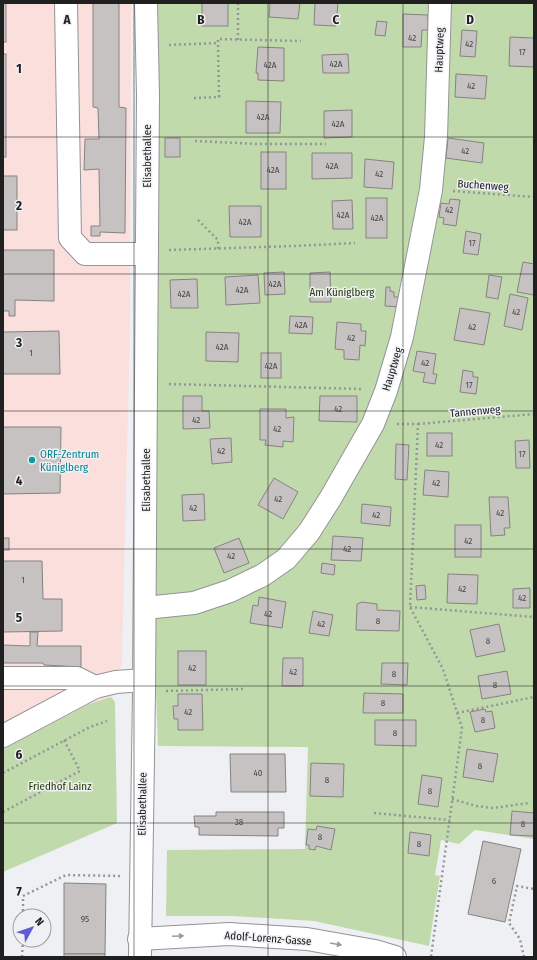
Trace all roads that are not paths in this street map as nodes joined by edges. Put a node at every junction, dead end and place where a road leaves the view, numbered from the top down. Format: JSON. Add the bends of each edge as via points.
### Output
{"nodes":[{"id":1,"x":66,"y":3,"type":"edge"},
{"id":2,"x":146,"y":3,"type":"edge"},
{"id":3,"x":440,"y":3,"type":"edge"},
{"id":4,"x":147,"y":252,"type":"junction"},
{"id":5,"x":145,"y":608,"type":"junction"},
{"id":6,"x":3,"y":678,"type":"edge"},
{"id":7,"x":144,"y":686,"type":"junction"},
{"id":8,"x":95,"y":687,"type":"junction"},
{"id":9,"x":3,"y":736,"type":"edge"},
{"id":10,"x":140,"y":948,"type":"edge"},
{"id":11,"x":395,"y":957,"type":"edge"}],
"edges":[{"from":1,"to":4,"type":"street","via":[[70,238],[85,254]]},
{"from":2,"to":4,"type":"street","name":"Elisabethallee"},
{"from":3,"to":5,"type":"street","name":"Hauptweg","via":[[436,137],[431,190],[402,337],[373,424],[310,532],[286,559],[263,575],[230,591],[194,603]]},
{"from":4,"to":5,"type":"street","name":"Elisabethallee"},
{"from":5,"to":7,"type":"street","name":"Elisabethallee"},
{"from":6,"to":8,"type":"street","via":[[77,678]]},
{"from":7,"to":8,"type":"street","via":[[116,682]]},
{"from":7,"to":10,"type":"street","name":"Elisabethallee"},
{"from":8,"to":9,"type":"street"},
{"from":10,"to":11,"type":"street","name":"Adolf-Lorenz-Gasse","one_way":true,"via":[[229,934],[307,939]]}]}
